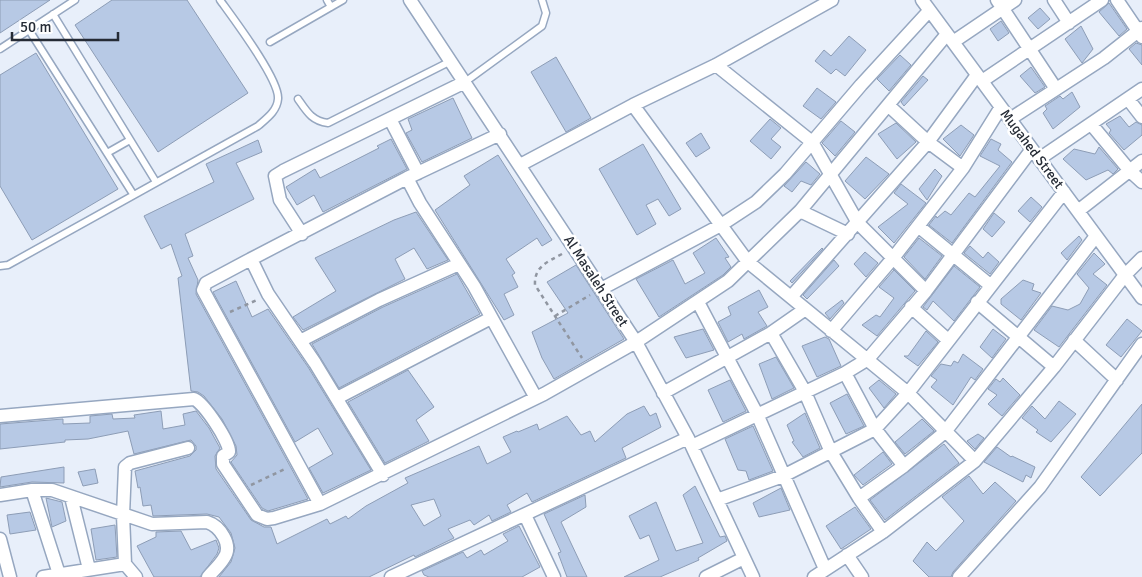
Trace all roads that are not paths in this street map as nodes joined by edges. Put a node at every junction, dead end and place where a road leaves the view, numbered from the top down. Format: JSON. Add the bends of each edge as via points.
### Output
{"nodes":[{"id":1,"x":75,"y":0,"type":"edge"},
{"id":2,"x":220,"y":0,"type":"edge"},
{"id":3,"x":327,"y":0,"type":"edge"},
{"id":4,"x":342,"y":0,"type":"edge"},
{"id":5,"x":410,"y":0,"type":"edge"},
{"id":6,"x":542,"y":0,"type":"edge"},
{"id":7,"x":832,"y":0,"type":"edge"},
{"id":8,"x":1015,"y":0,"type":"edge"},
{"id":9,"x":1054,"y":0,"type":"edge"},
{"id":10,"x":1102,"y":0,"type":"edge"},
{"id":11,"x":1117,"y":0,"type":"edge"},
{"id":12,"x":926,"y":3,"type":"edge"},
{"id":13,"x":1000,"y":4,"type":"edge"},
{"id":14,"x":331,"y":7,"type":"junction"},
{"id":15,"x":53,"y":14,"type":"junction"},
{"id":16,"x":1069,"y":23,"type":"junction"},
{"id":17,"x":29,"y":30,"type":"junction"},
{"id":18,"x":1141,"y":32,"type":"edge"},
{"id":19,"x":950,"y":38,"type":"junction"},
{"id":20,"x":270,"y":42,"type":"dead end"},
{"id":21,"x":0,"y":49,"type":"edge"},
{"id":22,"x":1029,"y":49,"type":"junction"},
{"id":23,"x":452,"y":61,"type":"junction"},
{"id":24,"x":716,"y":65,"type":"junction"},
{"id":25,"x":979,"y":78,"type":"junction"},
{"id":26,"x":466,"y":82,"type":"junction"},
{"id":27,"x":1056,"y":89,"type":"junction"},
{"id":28,"x":1142,"y":89,"type":"edge"},
{"id":29,"x":298,"y":99,"type":"dead end"},
{"id":30,"x":1128,"y":99,"type":"junction"},
{"id":31,"x":633,"y":105,"type":"junction"},
{"id":32,"x":889,"y":106,"type":"junction"},
{"id":33,"x":1001,"y":107,"type":"junction"},
{"id":34,"x":1142,"y":117,"type":"edge"},
{"id":35,"x":390,"y":119,"type":"junction"},
{"id":36,"x":1010,"y":119,"type":"junction"},
{"id":37,"x":1090,"y":124,"type":"junction"},
{"id":38,"x":500,"y":134,"type":"junction"},
{"id":39,"x":130,"y":140,"type":"junction"},
{"id":40,"x":812,"y":142,"type":"junction"},
{"id":41,"x":928,"y":142,"type":"junction"},
{"id":42,"x":107,"y":153,"type":"junction"},
{"id":43,"x":1036,"y":154,"type":"junction"},
{"id":44,"x":1142,"y":161,"type":"edge"},
{"id":45,"x":520,"y":165,"type":"junction"},
{"id":46,"x":963,"y":168,"type":"junction"},
{"id":47,"x":1130,"y":171,"type":"junction"},
{"id":48,"x":831,"y":173,"type":"junction"},
{"id":49,"x":413,"y":175,"type":"junction"},
{"id":50,"x":156,"y":182,"type":"junction"},
{"id":51,"x":1142,"y":182,"type":"edge"},
{"id":52,"x":1064,"y":192,"type":"junction"},
{"id":53,"x":133,"y":194,"type":"junction"},
{"id":54,"x":1078,"y":211,"type":"junction"},
{"id":55,"x":800,"y":212,"type":"junction"},
{"id":56,"x":858,"y":223,"type":"junction"},
{"id":57,"x":721,"y":225,"type":"junction"},
{"id":58,"x":918,"y":226,"type":"junction"},
{"id":59,"x":302,"y":234,"type":"junction"},
{"id":60,"x":848,"y":234,"type":"junction"},
{"id":61,"x":1096,"y":236,"type":"junction"},
{"id":62,"x":953,"y":255,"type":"junction"},
{"id":63,"x":894,"y":257,"type":"junction"},
{"id":64,"x":1142,"y":258,"type":"edge"},
{"id":65,"x":251,"y":259,"type":"junction"},
{"id":66,"x":748,"y":262,"type":"junction"},
{"id":67,"x":459,"y":264,"type":"junction"},
{"id":68,"x":0,"y":266,"type":"edge"},
{"id":69,"x":1125,"y":275,"type":"junction"},
{"id":70,"x":990,"y":285,"type":"junction"},
{"id":71,"x":601,"y":289,"type":"junction"},
{"id":72,"x":926,"y":290,"type":"junction"},
{"id":73,"x":791,"y":297,"type":"junction"},
{"id":74,"x":1142,"y":298,"type":"edge"},
{"id":75,"x":698,"y":302,"type":"junction"},
{"id":76,"x":977,"y":302,"type":"junction"},
{"id":77,"x":911,"y":307,"type":"junction"},
{"id":78,"x":804,"y":310,"type":"junction"},
{"id":79,"x":491,"y":318,"type":"junction"},
{"id":80,"x":831,"y":331,"type":"junction"},
{"id":81,"x":771,"y":334,"type":"junction"},
{"id":82,"x":1018,"y":336,"type":"junction"},
{"id":83,"x":948,"y":340,"type":"junction"},
{"id":84,"x":1074,"y":340,"type":"junction"},
{"id":85,"x":300,"y":341,"type":"junction"},
{"id":86,"x":636,"y":342,"type":"junction"},
{"id":87,"x":1142,"y":344,"type":"edge"},
{"id":88,"x":728,"y":358,"type":"junction"},
{"id":89,"x":868,"y":359,"type":"junction"},
{"id":90,"x":1054,"y":367,"type":"junction"},
{"id":91,"x":845,"y":373,"type":"junction"},
{"id":92,"x":1117,"y":380,"type":"junction"},
{"id":93,"x":804,"y":390,"type":"junction"},
{"id":94,"x":663,"y":392,"type":"junction"},
{"id":95,"x":908,"y":393,"type":"junction"},
{"id":96,"x":337,"y":398,"type":"junction"},
{"id":97,"x":536,"y":398,"type":"junction"},
{"id":98,"x":757,"y":414,"type":"junction"},
{"id":99,"x":0,"y":416,"type":"edge"},
{"id":100,"x":875,"y":429,"type":"junction"},
{"id":101,"x":945,"y":432,"type":"junction"},
{"id":102,"x":690,"y":442,"type":"junction"},
{"id":103,"x":188,"y":448,"type":"dead end"},
{"id":104,"x":831,"y":452,"type":"junction"},
{"id":105,"x":975,"y":461,"type":"junction"},
{"id":106,"x":904,"y":466,"type":"junction"},
{"id":107,"x":383,"y":475,"type":"junction"},
{"id":108,"x":782,"y":476,"type":"junction"},
{"id":109,"x":32,"y":490,"type":"junction"},
{"id":110,"x":0,"y":495,"type":"edge"},
{"id":111,"x":71,"y":497,"type":"junction"},
{"id":112,"x":860,"y":498,"type":"junction"},
{"id":113,"x":717,"y":500,"type":"junction"},
{"id":114,"x":320,"y":504,"type":"junction"},
{"id":115,"x":122,"y":515,"type":"junction"},
{"id":116,"x":525,"y":515,"type":"junction"},
{"id":117,"x":883,"y":532,"type":"junction"},
{"id":118,"x":0,"y":539,"type":"edge"},
{"id":119,"x":847,"y":555,"type":"junction"},
{"id":120,"x":744,"y":558,"type":"junction"},
{"id":121,"x":125,"y":564,"type":"junction"},
{"id":122,"x":89,"y":569,"type":"junction"},
{"id":123,"x":825,"y":569,"type":"junction"},
{"id":124,"x":59,"y":574,"type":"junction"},
{"id":125,"x":406,"y":574,"type":"edge"},
{"id":126,"x":10,"y":577,"type":"edge"},
{"id":127,"x":42,"y":577,"type":"edge"},
{"id":128,"x":136,"y":577,"type":"edge"},
{"id":129,"x":208,"y":577,"type":"edge"},
{"id":130,"x":392,"y":577,"type":"edge"},
{"id":131,"x":554,"y":577,"type":"edge"},
{"id":132,"x":706,"y":577,"type":"edge"},
{"id":133,"x":753,"y":577,"type":"edge"},
{"id":134,"x":814,"y":577,"type":"edge"},
{"id":135,"x":862,"y":577,"type":"edge"},
{"id":136,"x":959,"y":577,"type":"edge"}],
"edges":[{"from":1,"to":15,"type":"lane"},
{"from":2,"to":50,"type":"lane","via":[[270,74],[278,98],[274,111],[258,126]]},
{"from":3,"to":14,"type":"lane"},
{"from":4,"to":14,"type":"lane"},
{"from":5,"to":23,"type":"street","name":"Al Masaleh Street"},
{"from":6,"to":26,"type":"lane","via":[[546,13],[542,26]]},
{"from":7,"to":24,"type":"street"},
{"from":8,"to":13,"type":"street"},
{"from":9,"to":16,"type":"street"},
{"from":10,"to":16,"type":"street"},
{"from":11,"to":18,"type":"street"},
{"from":12,"to":19,"type":"street","name":"Mugahed Street"},
{"from":12,"to":40,"type":"street"},
{"from":13,"to":19,"type":"street"},
{"from":13,"to":22,"type":"street"},
{"from":14,"to":20,"type":"lane"},
{"from":15,"to":17,"type":"lane"},
{"from":15,"to":39,"type":"lane"},
{"from":16,"to":22,"type":"street"},
{"from":17,"to":21,"type":"lane"},
{"from":17,"to":42,"type":"lane"},
{"from":18,"to":27,"type":"street"},
{"from":19,"to":25,"type":"street","name":"Mugahed Street"},
{"from":19,"to":32,"type":"street"},
{"from":22,"to":25,"type":"street"},
{"from":22,"to":27,"type":"street"},
{"from":23,"to":26,"type":"street","name":"Al Masaleh Street"},
{"from":23,"to":29,"type":"lane","via":[[328,123],[318,122]]},
{"from":24,"to":31,"type":"street"},
{"from":24,"to":40,"type":"street"},
{"from":25,"to":33,"type":"street","name":"Mugahed Street"},
{"from":25,"to":41,"type":"street"},
{"from":26,"to":35,"type":"street"},
{"from":26,"to":38,"type":"street","name":"Al Masaleh Street"},
{"from":27,"to":36,"type":"street"},
{"from":28,"to":30,"type":"street"},
{"from":30,"to":34,"type":"street"},
{"from":30,"to":37,"type":"street"},
{"from":31,"to":45,"type":"street"},
{"from":31,"to":57,"type":"street"},
{"from":32,"to":41,"type":"street"},
{"from":32,"to":48,"type":"street"},
{"from":33,"to":36,"type":"street","name":"Mugahed Street"},
{"from":33,"to":46,"type":"street"},
{"from":35,"to":49,"type":"street"},
{"from":35,"to":59,"type":"street","via":[[275,176],[280,200]]},
{"from":36,"to":43,"type":"street","name":"Mugahed Street"},
{"from":37,"to":43,"type":"street"},
{"from":37,"to":47,"type":"street"},
{"from":38,"to":45,"type":"street","name":"Al Masaleh Street"},
{"from":38,"to":49,"type":"street"},
{"from":39,"to":42,"type":"lane"},
{"from":39,"to":50,"type":"lane"},
{"from":40,"to":48,"type":"street"},
{"from":40,"to":57,"type":"street","via":[[756,202]]},
{"from":41,"to":46,"type":"street"},
{"from":41,"to":56,"type":"street"},
{"from":42,"to":53,"type":"lane"},
{"from":43,"to":52,"type":"street","name":"Mugahed Street"},
{"from":43,"to":62,"type":"street"},
{"from":44,"to":47,"type":"street"},
{"from":45,"to":71,"type":"street","name":"Al Masaleh Street"},
{"from":46,"to":58,"type":"street"},
{"from":47,"to":51,"type":"street"},
{"from":47,"to":54,"type":"street"},
{"from":48,"to":55,"type":"street"},
{"from":48,"to":56,"type":"street"},
{"from":49,"to":59,"type":"street"},
{"from":49,"to":67,"type":"street"},
{"from":50,"to":53,"type":"lane"},
{"from":52,"to":54,"type":"street","name":"Mugahed Street"},
{"from":52,"to":70,"type":"street"},
{"from":53,"to":68,"type":"lane","via":[[8,265]]},
{"from":54,"to":61,"type":"street","name":"Mugahed Street"},
{"from":55,"to":60,"type":"street"},
{"from":55,"to":66,"type":"street"},
{"from":56,"to":60,"type":"street"},
{"from":56,"to":63,"type":"street"},
{"from":57,"to":66,"type":"street"},
{"from":57,"to":71,"type":"street"},
{"from":58,"to":62,"type":"street"},
{"from":58,"to":63,"type":"street"},
{"from":59,"to":65,"type":"street"},
{"from":60,"to":73,"type":"street"},
{"from":61,"to":69,"type":"street","name":"Mugahed Street"},
{"from":61,"to":82,"type":"street"},
{"from":62,"to":70,"type":"street"},
{"from":62,"to":72,"type":"street"},
{"from":63,"to":72,"type":"street"},
{"from":63,"to":80,"type":"street"},
{"from":64,"to":69,"type":"street"},
{"from":65,"to":85,"type":"street","via":[[268,294]]},
{"from":65,"to":114,"type":"street","via":[[204,286],[203,290]]},
{"from":66,"to":73,"type":"street"},
{"from":66,"to":75,"type":"street"},
{"from":67,"to":79,"type":"street"},
{"from":67,"to":85,"type":"street"},
{"from":69,"to":74,"type":"street","name":"Mugahed Street"},
{"from":69,"to":84,"type":"street"},
{"from":70,"to":76,"type":"street"},
{"from":71,"to":86,"type":"street","name":"Al Masaleh Street"},
{"from":72,"to":77,"type":"street"},
{"from":73,"to":78,"type":"street"},
{"from":75,"to":86,"type":"street"},
{"from":75,"to":88,"type":"street"},
{"from":76,"to":82,"type":"street"},
{"from":76,"to":83,"type":"street"},
{"from":77,"to":83,"type":"street"},
{"from":77,"to":89,"type":"street"},
{"from":78,"to":80,"type":"street"},
{"from":78,"to":81,"type":"street"},
{"from":79,"to":96,"type":"street"},
{"from":79,"to":97,"type":"street"},
{"from":80,"to":89,"type":"street"},
{"from":81,"to":88,"type":"street"},
{"from":81,"to":93,"type":"street"},
{"from":82,"to":90,"type":"street"},
{"from":82,"to":101,"type":"street"},
{"from":83,"to":95,"type":"street"},
{"from":84,"to":90,"type":"street"},
{"from":84,"to":92,"type":"street"},
{"from":85,"to":96,"type":"street"},
{"from":86,"to":94,"type":"street","name":"Al Masaleh Street"},
{"from":86,"to":97,"type":"street"},
{"from":87,"to":92,"type":"street"},
{"from":88,"to":94,"type":"street"},
{"from":88,"to":98,"type":"street"},
{"from":89,"to":91,"type":"street"},
{"from":89,"to":95,"type":"street"},
{"from":90,"to":105,"type":"street"},
{"from":91,"to":93,"type":"street"},
{"from":91,"to":100,"type":"street"},
{"from":92,"to":136,"type":"street","via":[[1040,487]]},
{"from":93,"to":98,"type":"street"},
{"from":93,"to":104,"type":"street"},
{"from":94,"to":102,"type":"street","name":"Al Masaleh Street"},
{"from":95,"to":100,"type":"street"},
{"from":95,"to":101,"type":"street"},
{"from":96,"to":107,"type":"street"},
{"from":97,"to":107,"type":"street"},
{"from":98,"to":102,"type":"street"},
{"from":98,"to":108,"type":"street"},
{"from":99,"to":114,"type":"street","via":[[194,398],[204,407],[228,444],[229,452],[222,456],[224,464],[257,515],[266,519]]},
{"from":100,"to":104,"type":"street"},
{"from":100,"to":106,"type":"street"},
{"from":101,"to":105,"type":"street"},
{"from":101,"to":106,"type":"street"},
{"from":102,"to":113,"type":"street","name":"Al Masaleh Street"},
{"from":102,"to":116,"type":"street"},
{"from":103,"to":115,"type":"street","via":[[124,467]]},
{"from":104,"to":108,"type":"street"},
{"from":104,"to":112,"type":"street"},
{"from":105,"to":117,"type":"street"},
{"from":106,"to":112,"type":"street"},
{"from":107,"to":114,"type":"street"},
{"from":108,"to":113,"type":"street"},
{"from":108,"to":123,"type":"street"},
{"from":109,"to":110,"type":"street"},
{"from":109,"to":111,"type":"street","via":[[52,490]]},
{"from":109,"to":124,"type":"street"},
{"from":111,"to":115,"type":"street"},
{"from":111,"to":122,"type":"street"},
{"from":112,"to":117,"type":"street"},
{"from":113,"to":120,"type":"street","name":"Al Masaleh Street"},
{"from":115,"to":121,"type":"street"},
{"from":115,"to":129,"type":"street","via":[[152,524],[214,524],[222,531],[227,549],[225,557]]},
{"from":116,"to":125,"type":"street"},
{"from":116,"to":131,"type":"street"},
{"from":117,"to":119,"type":"street"},
{"from":118,"to":126,"type":"street"},
{"from":119,"to":123,"type":"street"},
{"from":119,"to":135,"type":"street"},
{"from":120,"to":132,"type":"street"},
{"from":120,"to":133,"type":"street","name":"Al Masaleh Street"},
{"from":121,"to":122,"type":"street"},
{"from":121,"to":128,"type":"street"},
{"from":122,"to":124,"type":"street"},
{"from":123,"to":134,"type":"street"},
{"from":124,"to":127,"type":"street"},
{"from":125,"to":130,"type":"street"}]}
